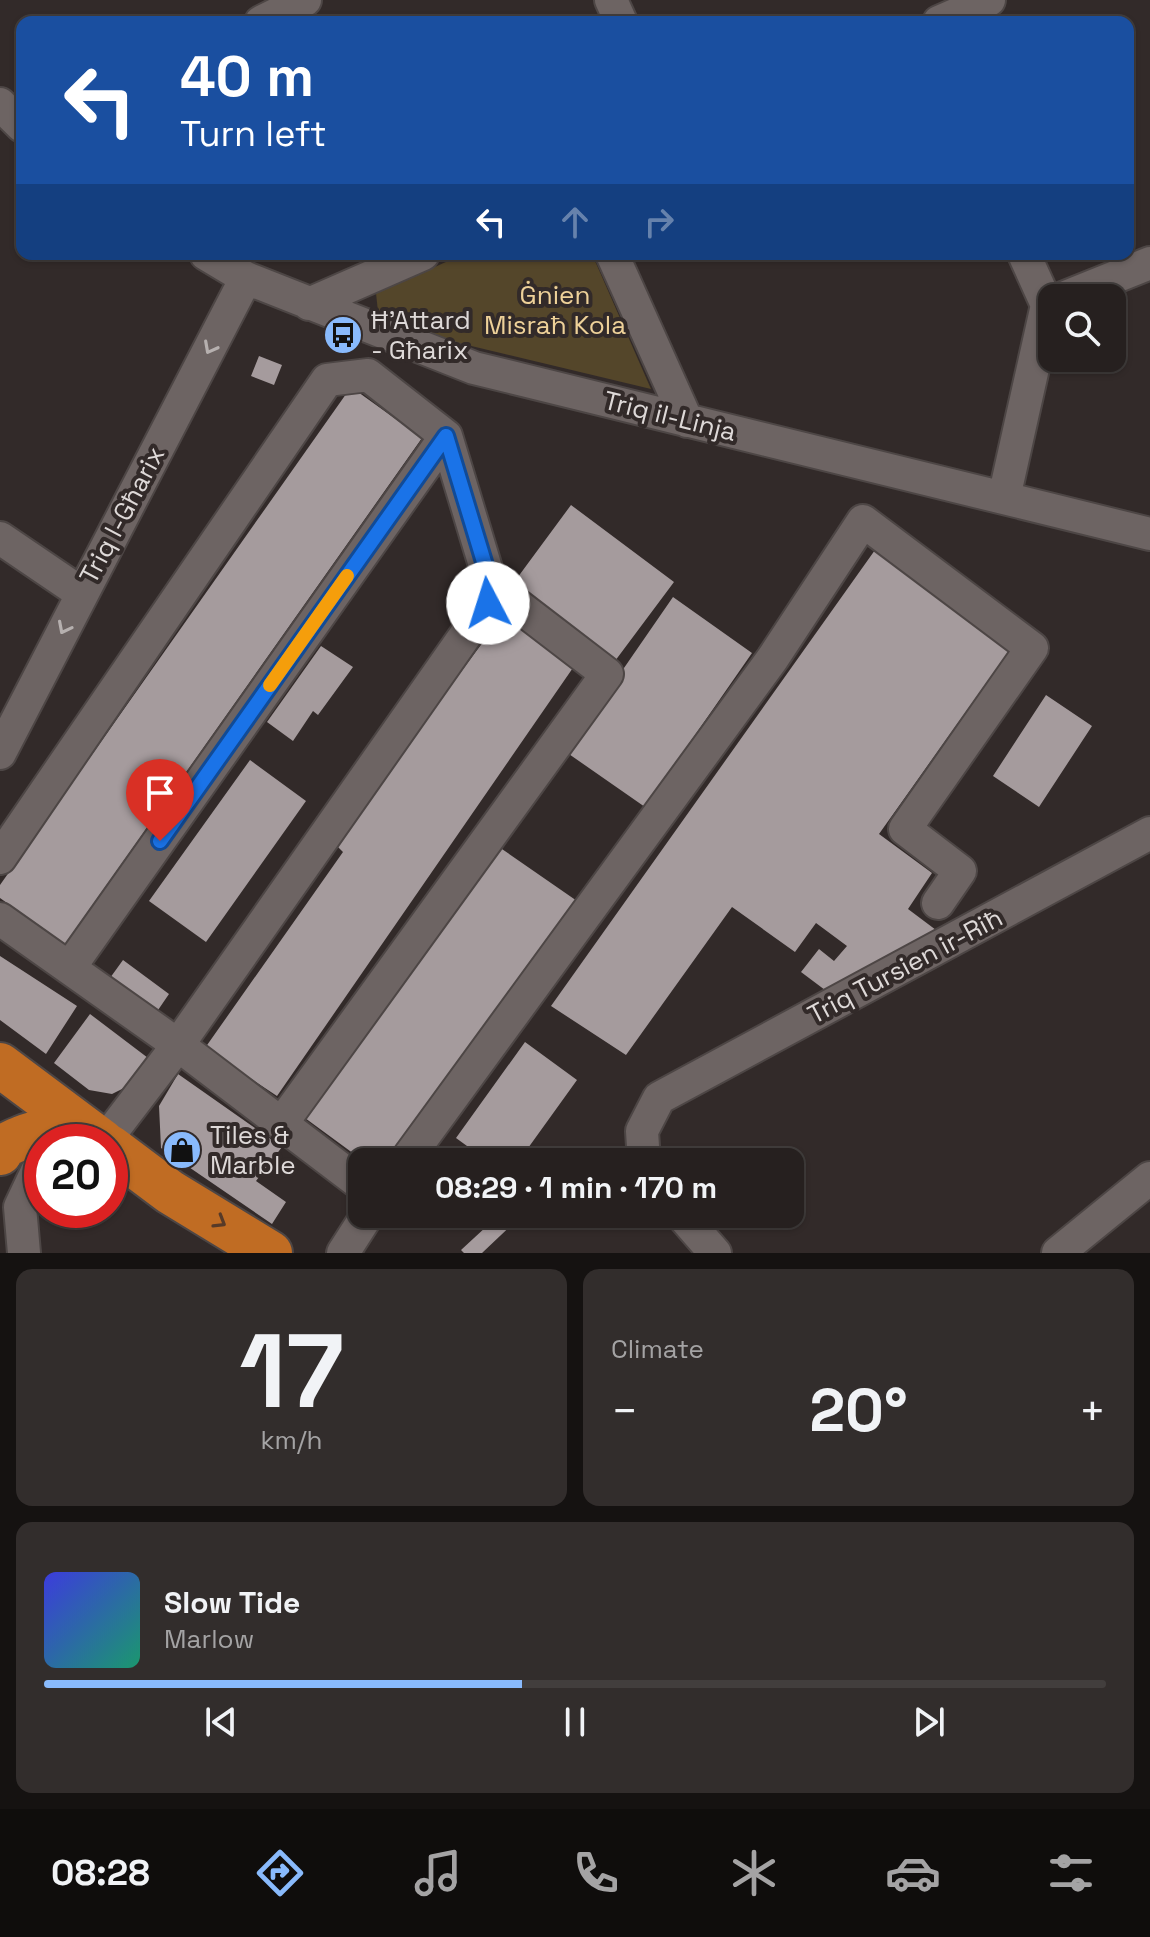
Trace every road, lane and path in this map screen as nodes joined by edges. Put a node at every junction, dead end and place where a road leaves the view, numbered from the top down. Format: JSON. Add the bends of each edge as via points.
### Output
{"nodes":[{"id":1,"x":305,"y":0,"type":"edge"},
{"id":2,"x":989,"y":0,"type":"edge"},
{"id":3,"x":273,"y":16,"type":"edge"},
{"id":4,"x":953,"y":16,"type":"edge"},
{"id":5,"x":0,"y":104,"type":"edge"},
{"id":6,"x":16,"y":120,"type":"edge"},
{"id":7,"x":216,"y":260,"type":"edge"},
{"id":8,"x":409,"y":260,"type":"edge"},
{"id":9,"x":615,"y":260,"type":"edge"},
{"id":10,"x":1028,"y":260,"type":"edge"},
{"id":11,"x":1150,"y":263,"type":"edge"},
{"id":12,"x":246,"y":278,"type":"junction"},
{"id":13,"x":1043,"y":284,"type":"edge"},
{"id":14,"x":1098,"y":284,"type":"edge"},
{"id":15,"x":309,"y":304,"type":"junction"},
{"id":16,"x":1038,"y":365,"type":"edge"},
{"id":17,"x":687,"y":421,"type":"junction"},
{"id":18,"x":446,"y":436,"type":"junction"},
{"id":19,"x":1004,"y":498,"type":"junction"},
{"id":20,"x":1150,"y":534,"type":"edge"},
{"id":21,"x":0,"y":538,"type":"edge"},
{"id":22,"x":491,"y":585,"type":"junction"},
{"id":23,"x":81,"y":593,"type":"junction"},
{"id":24,"x":0,"y":753,"type":"edge"},
{"id":25,"x":1150,"y":833,"type":"edge"},
{"id":26,"x":0,"y":858,"type":"edge"},
{"id":27,"x":938,"y":903,"type":"dead end"},
{"id":28,"x":0,"y":919,"type":"edge"},
{"id":29,"x":70,"y":967,"type":"junction"},
{"id":30,"x":178,"y":1045,"type":"junction"},
{"id":31,"x":0,"y":1065,"type":"edge"},
{"id":32,"x":282,"y":1123,"type":"junction"},
{"id":33,"x":80,"y":1124,"type":"edge"},
{"id":34,"x":118,"y":1124,"type":"edge"},
{"id":35,"x":24,"y":1136,"type":"edge"},
{"id":36,"x":415,"y":1148,"type":"edge"},
{"id":37,"x":643,"y":1148,"type":"edge"},
{"id":38,"x":0,"y":1153,"type":"edge"},
{"id":39,"x":128,"y":1160,"type":"edge"},
{"id":40,"x":128,"y":1169,"type":"edge"},
{"id":41,"x":348,"y":1174,"type":"edge"},
{"id":42,"x":1150,"y":1178,"type":"edge"},
{"id":43,"x":170,"y":1192,"type":"junction"},
{"id":44,"x":24,"y":1199,"type":"edge"},
{"id":45,"x":359,"y":1228,"type":"edge"},
{"id":46,"x":693,"y":1228,"type":"edge"},
{"id":47,"x":24,"y":1253,"type":"edge"},
{"id":48,"x":270,"y":1253,"type":"edge"},
{"id":49,"x":343,"y":1253,"type":"edge"},
{"id":50,"x":715,"y":1253,"type":"edge"},
{"id":51,"x":1058,"y":1253,"type":"edge"}],
"edges":[{"from":1,"to":3,"type":"street"},
{"from":2,"to":4,"type":"street"},
{"from":5,"to":6,"type":"street"},
{"from":7,"to":12,"type":"street","name":"Triq il-Linja"},
{"from":8,"to":15,"type":"street"},
{"from":9,"to":17,"type":"street"},
{"from":10,"to":13,"type":"street"},
{"from":11,"to":14,"type":"street"},
{"from":12,"to":15,"type":"street","name":"Triq il-Linja"},
{"from":12,"to":23,"type":"street","name":"Triq l-Għarix","one_way":true},
{"from":15,"to":17,"type":"street","name":"Triq il-Linja","via":[[474,368]]},
{"from":16,"to":19,"type":"street"},
{"from":17,"to":19,"type":"street","name":"Triq il-Linja"},
{"from":18,"to":22,"type":"street"},
{"from":18,"to":26,"type":"street","via":[[368,375],[327,380]]},
{"from":18,"to":29,"type":"street"},
{"from":19,"to":20,"type":"street","name":"Triq il-Linja"},
{"from":21,"to":23,"type":"street"},
{"from":22,"to":30,"type":"street","via":[[488,603]]},
{"from":22,"to":32,"type":"street","via":[[607,674]]},
{"from":23,"to":24,"type":"street","name":"Triq l-Għarix","one_way":true},
{"from":25,"to":37,"type":"street","name":"Triq Tursien ir-Riħ","via":[[659,1098],[642,1131]]},
{"from":27,"to":36,"type":"street","via":[[960,871],[905,829],[1032,648],[863,521],[773,658]]},
{"from":28,"to":29,"type":"street"},
{"from":29,"to":30,"type":"street"},
{"from":30,"to":32,"type":"street"},
{"from":30,"to":34,"type":"street"},
{"from":31,"to":33,"type":"highway"},
{"from":32,"to":41,"type":"street"},
{"from":35,"to":38,"type":"highway"},
{"from":39,"to":43,"type":"highway"},
{"from":40,"to":43,"type":"highway"},
{"from":42,"to":51,"type":"street"},
{"from":43,"to":48,"type":"highway","one_way":true},
{"from":44,"to":47,"type":"street"},
{"from":45,"to":49,"type":"street"},
{"from":46,"to":50,"type":"street"}]}
